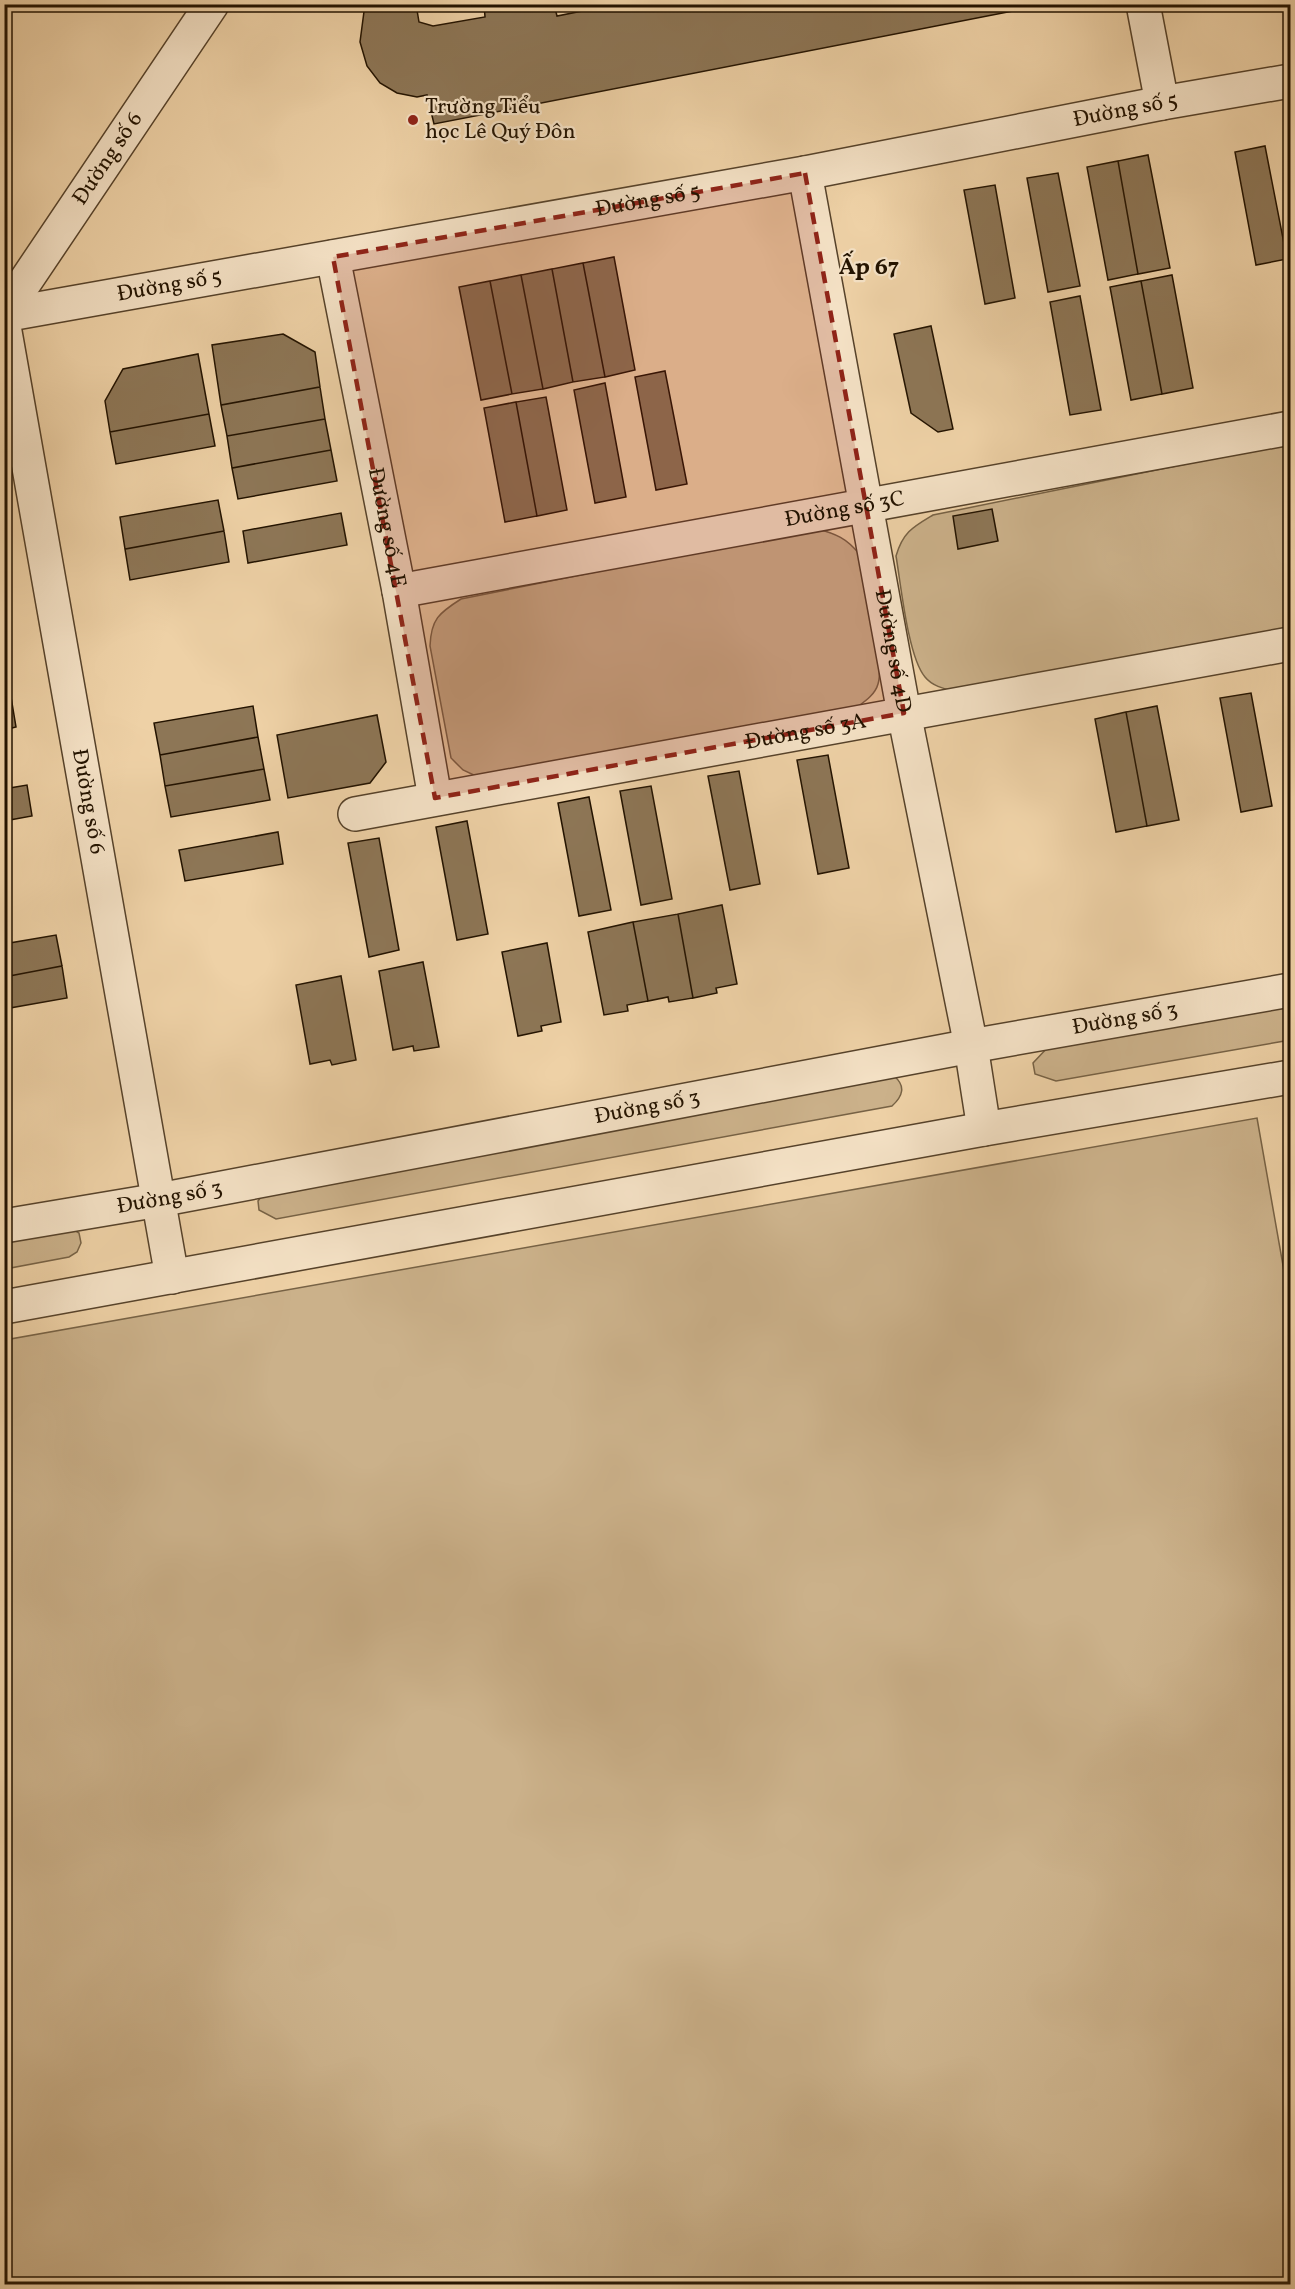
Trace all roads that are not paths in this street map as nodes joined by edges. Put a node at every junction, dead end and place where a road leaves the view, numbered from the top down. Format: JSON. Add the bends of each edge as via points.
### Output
{"nodes":[{"id":1,"x":212,"y":4,"type":"edge"},
{"id":2,"x":1143,"y":4,"type":"edge"},
{"id":3,"x":1290,"y":81,"type":"edge"},
{"id":4,"x":1161,"y":103,"type":"junction"},
{"id":5,"x":805,"y":173,"type":"junction"},
{"id":6,"x":333,"y":257,"type":"junction"},
{"id":7,"x":4,"y":314,"type":"edge"},
{"id":8,"x":4,"y":326,"type":"edge"},
{"id":9,"x":1290,"y":428,"type":"edge"},
{"id":10,"x":866,"y":507,"type":"junction"},
{"id":11,"x":399,"y":591,"type":"junction"},
{"id":12,"x":1290,"y":644,"type":"edge"},
{"id":13,"x":904,"y":713,"type":"junction"},
{"id":14,"x":435,"y":798,"type":"junction"},
{"id":15,"x":355,"y":814,"type":"dead end"},
{"id":16,"x":1290,"y":990,"type":"edge"},
{"id":17,"x":971,"y":1046,"type":"junction"},
{"id":18,"x":1290,"y":1077,"type":"edge"},
{"id":19,"x":984,"y":1129,"type":"junction"},
{"id":20,"x":159,"y":1200,"type":"junction"},
{"id":21,"x":4,"y":1226,"type":"edge"},
{"id":22,"x":172,"y":1277,"type":"junction"},
{"id":23,"x":4,"y":1306,"type":"edge"}],
"edges":[{"from":1,"to":7,"type":"street","name":"Đường số 6"},
{"from":2,"to":4,"type":"street"},
{"from":3,"to":4,"type":"street","name":"Đường số 5"},
{"from":4,"to":5,"type":"street","name":"Đường số 5"},
{"from":5,"to":6,"type":"street","name":"Đường số 5"},
{"from":5,"to":10,"type":"street","name":"Đường số 4D"},
{"from":6,"to":7,"type":"street","name":"Đường số 5"},
{"from":6,"to":11,"type":"street","name":"Đường số 4E"},
{"from":8,"to":20,"type":"street","name":"Đường số 6"},
{"from":9,"to":10,"type":"street","name":"Đường số 3C"},
{"from":10,"to":11,"type":"street","name":"Đường số 3C"},
{"from":10,"to":13,"type":"street","name":"Đường số 4D"},
{"from":11,"to":14,"type":"street","name":"Đường số 4E"},
{"from":12,"to":13,"type":"street","name":"Đường số 3A"},
{"from":13,"to":14,"type":"street","name":"Đường số 3A"},
{"from":13,"to":17,"type":"street","name":"Đường số 4D"},
{"from":14,"to":15,"type":"street","name":"Đường số 3A"},
{"from":16,"to":17,"type":"street","name":"Đường số 3"},
{"from":17,"to":19,"type":"street","name":"Đường số 4D"},
{"from":17,"to":20,"type":"street","name":"Đường số 3"},
{"from":18,"to":19,"type":"street"},
{"from":19,"to":22,"type":"street"},
{"from":20,"to":21,"type":"street","name":"Đường số 3"},
{"from":20,"to":22,"type":"street","name":"Đường số 6"},
{"from":22,"to":23,"type":"street"}]}
